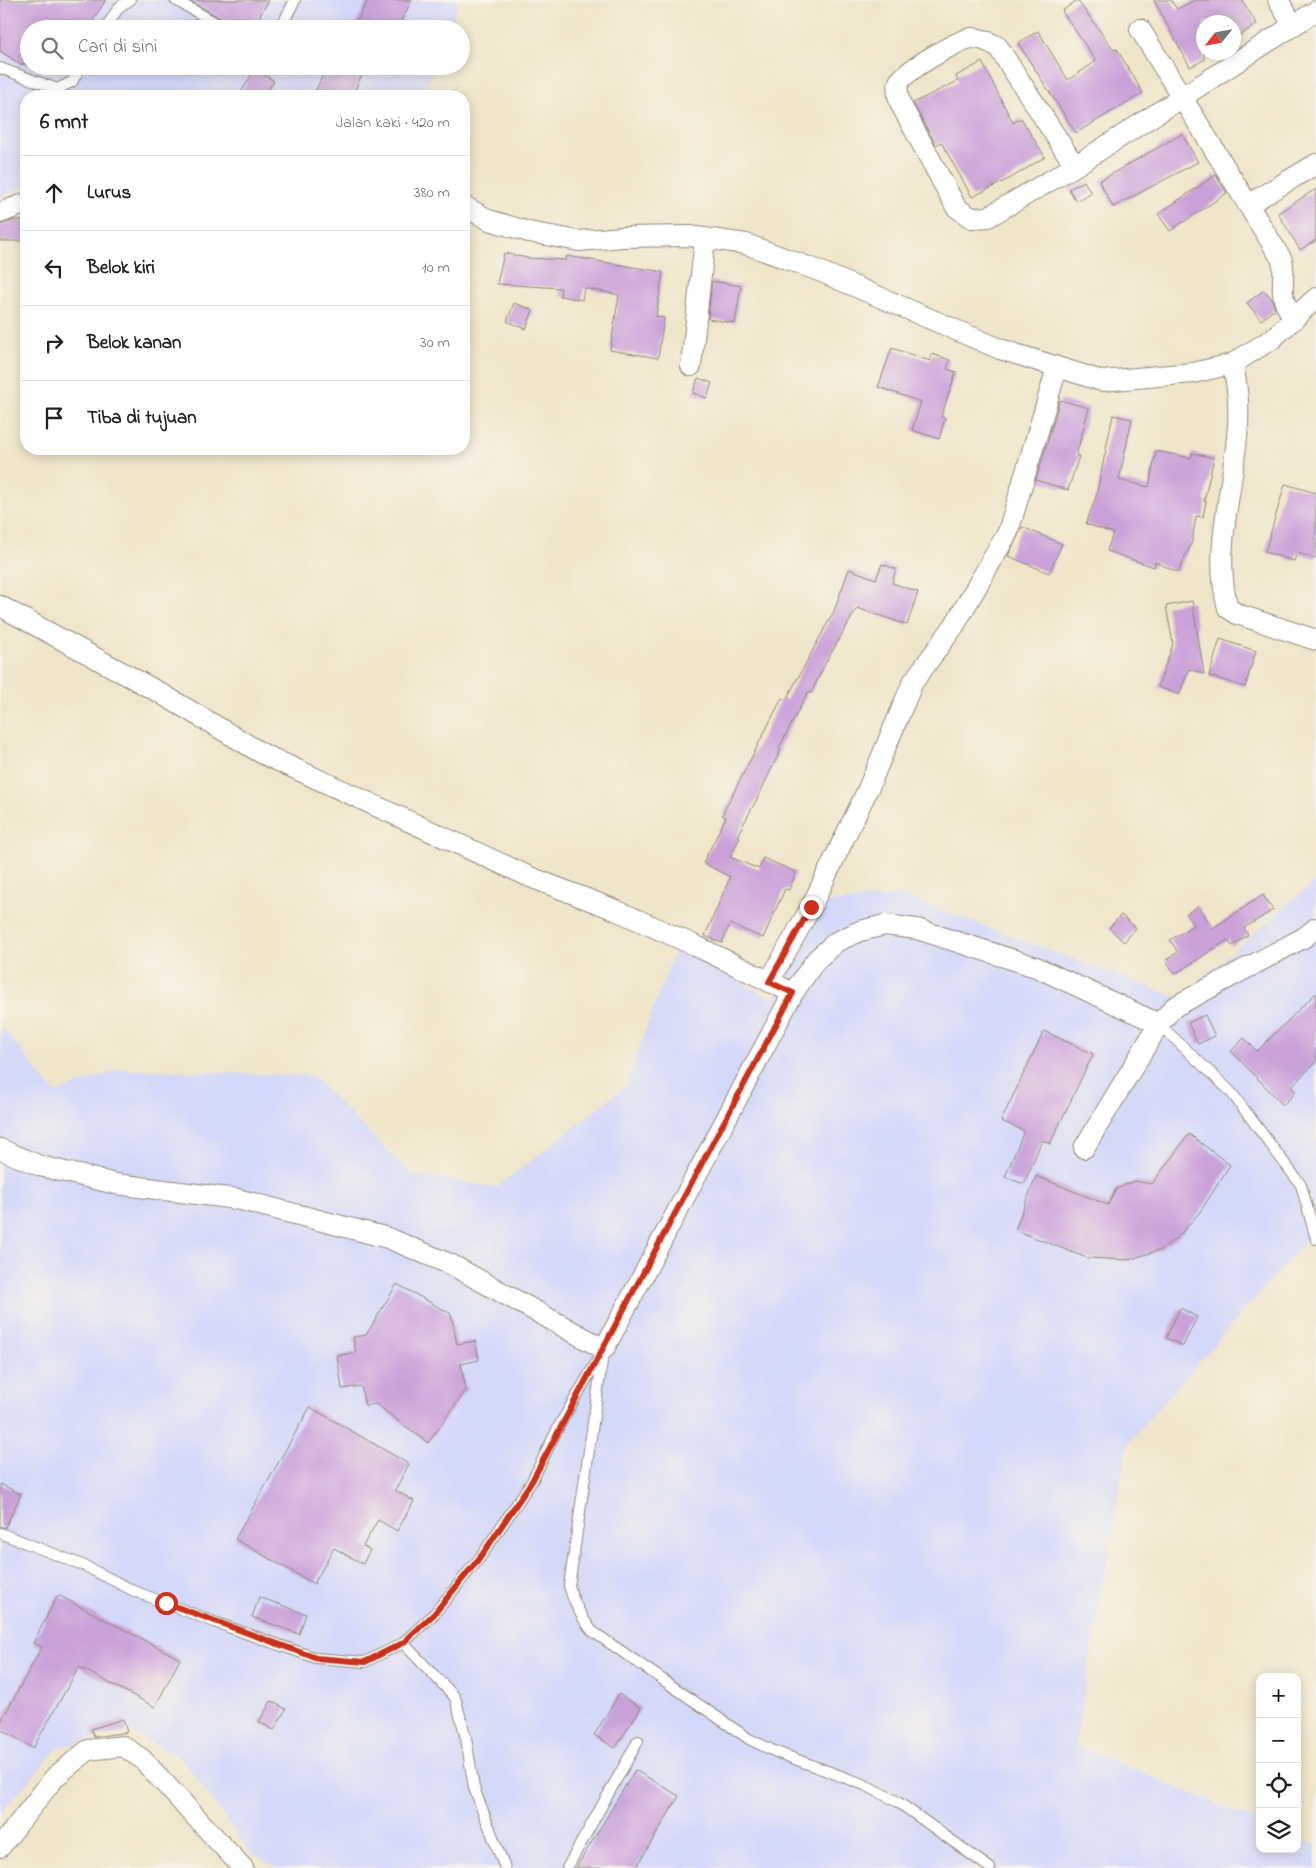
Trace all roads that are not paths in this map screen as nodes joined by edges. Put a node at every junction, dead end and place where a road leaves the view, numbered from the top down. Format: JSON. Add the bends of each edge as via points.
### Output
{"nodes":[{"id":1,"x":130,"y":0,"type":"edge"},
{"id":2,"x":175,"y":0,"type":"edge"},
{"id":3,"x":295,"y":0,"type":"edge"},
{"id":4,"x":1278,"y":0,"type":"edge"},
{"id":5,"x":1316,"y":11,"type":"edge"},
{"id":6,"x":111,"y":20,"type":"edge"},
{"id":7,"x":211,"y":20,"type":"edge"},
{"id":8,"x":285,"y":20,"type":"edge"},
{"id":9,"x":1293,"y":25,"type":"junction"},
{"id":10,"x":1140,"y":29,"type":"dead end"},
{"id":11,"x":0,"y":68,"type":"edge"},
{"id":12,"x":76,"y":75,"type":"edge"},
{"id":13,"x":1182,"y":96,"type":"junction"},
{"id":14,"x":1316,"y":164,"type":"edge"},
{"id":15,"x":1075,"y":166,"type":"junction"},
{"id":16,"x":1250,"y":204,"type":"junction"},
{"id":17,"x":20,"y":205,"type":"edge"},
{"id":18,"x":470,"y":209,"type":"edge"},
{"id":19,"x":0,"y":213,"type":"edge"},
{"id":20,"x":704,"y":238,"type":"junction"},
{"id":21,"x":1316,"y":298,"type":"edge"},
{"id":22,"x":1294,"y":320,"type":"junction"},
{"id":23,"x":1232,"y":364,"type":"junction"},
{"id":24,"x":691,"y":366,"type":"dead end"},
{"id":25,"x":1057,"y":368,"type":"junction"},
{"id":26,"x":0,"y":606,"type":"edge"},
{"id":27,"x":1316,"y":640,"type":"edge"},
{"id":28,"x":1316,"y":928,"type":"edge"},
{"id":29,"x":769,"y":982,"type":"junction"},
{"id":30,"x":793,"y":993,"type":"junction"},
{"id":31,"x":1159,"y":1024,"type":"junction"},
{"id":32,"x":1084,"y":1148,"type":"dead end"},
{"id":33,"x":0,"y":1149,"type":"edge"},
{"id":34,"x":1316,"y":1239,"type":"edge"},
{"id":35,"x":604,"y":1349,"type":"junction"},
{"id":36,"x":0,"y":1533,"type":"edge"},
{"id":37,"x":403,"y":1643,"type":"junction"},
{"id":38,"x":638,"y":1741,"type":"dead end"},
{"id":39,"x":0,"y":1846,"type":"edge"},
{"id":40,"x":243,"y":1868,"type":"edge"},
{"id":41,"x":505,"y":1868,"type":"edge"},
{"id":42,"x":567,"y":1868,"type":"edge"},
{"id":43,"x":990,"y":1868,"type":"edge"}],
"edges":[{"from":1,"to":6,"type":"lane","via":[[119,7]]},
{"from":2,"to":7,"type":"lane"},
{"from":3,"to":8,"type":"lane"},
{"from":4,"to":9,"type":"street"},
{"from":5,"to":9,"type":"street"},
{"from":9,"to":13,"type":"street"},
{"from":10,"to":13,"type":"street"},
{"from":11,"to":12,"type":"lane","via":[[57,89],[72,82]]},
{"from":13,"to":15,"type":"street"},
{"from":13,"to":16,"type":"street"},
{"from":14,"to":16,"type":"street"},
{"from":15,"to":15,"type":"street","via":[[988,217],[972,218],[956,207],[901,105],[897,92],[900,80],[960,42],[972,38],[988,40],[998,47]]},
{"from":16,"to":22,"type":"street","via":[[1282,260],[1285,304]]},
{"from":17,"to":19,"type":"street"},
{"from":18,"to":20,"type":"street","via":[[489,220],[578,242],[622,237]]},
{"from":20,"to":24,"type":"street"},
{"from":20,"to":25,"type":"street","via":[[746,244],[820,271],[1000,349]]},
{"from":21,"to":22,"type":"street"},
{"from":22,"to":23,"type":"street","via":[[1272,339]]},
{"from":23,"to":25,"type":"street","via":[[1193,373],[1102,381]]},
{"from":23,"to":27,"type":"street","via":[[1238,386],[1235,456],[1222,561],[1228,608],[1237,614]]},
{"from":25,"to":29,"type":"street","via":[[1008,532],[954,626],[913,682],[868,789],[811,907]]},
{"from":26,"to":29,"type":"street","via":[[160,693],[263,754]]},
{"from":28,"to":31,"type":"street","via":[[1305,937],[1174,1007]]},
{"from":29,"to":30,"type":"street"},
{"from":30,"to":31,"type":"street","via":[[816,960],[836,942],[860,931],[885,925],[917,929],[1036,968]]},
{"from":30,"to":35,"type":"street"},
{"from":31,"to":32,"type":"street"},
{"from":31,"to":34,"type":"lane","via":[[1231,1092],[1302,1185]]},
{"from":33,"to":35,"type":"street","via":[[40,1166],[116,1184],[237,1198],[388,1238],[452,1265]]},
{"from":35,"to":37,"type":"lane","via":[[559,1426],[532,1481],[482,1555],[434,1614]]},
{"from":35,"to":43,"type":"lane","via":[[569,1586],[581,1617],[592,1631],[749,1739],[866,1785],[898,1802]]},
{"from":36,"to":37,"type":"lane","via":[[85,1566],[134,1591],[316,1658],[365,1662]]},
{"from":37,"to":41,"type":"lane","via":[[455,1697],[474,1788]]},
{"from":38,"to":42,"type":"lane"},
{"from":39,"to":40,"type":"street","via":[[56,1777],[88,1750],[123,1746],[142,1759]]}]}
